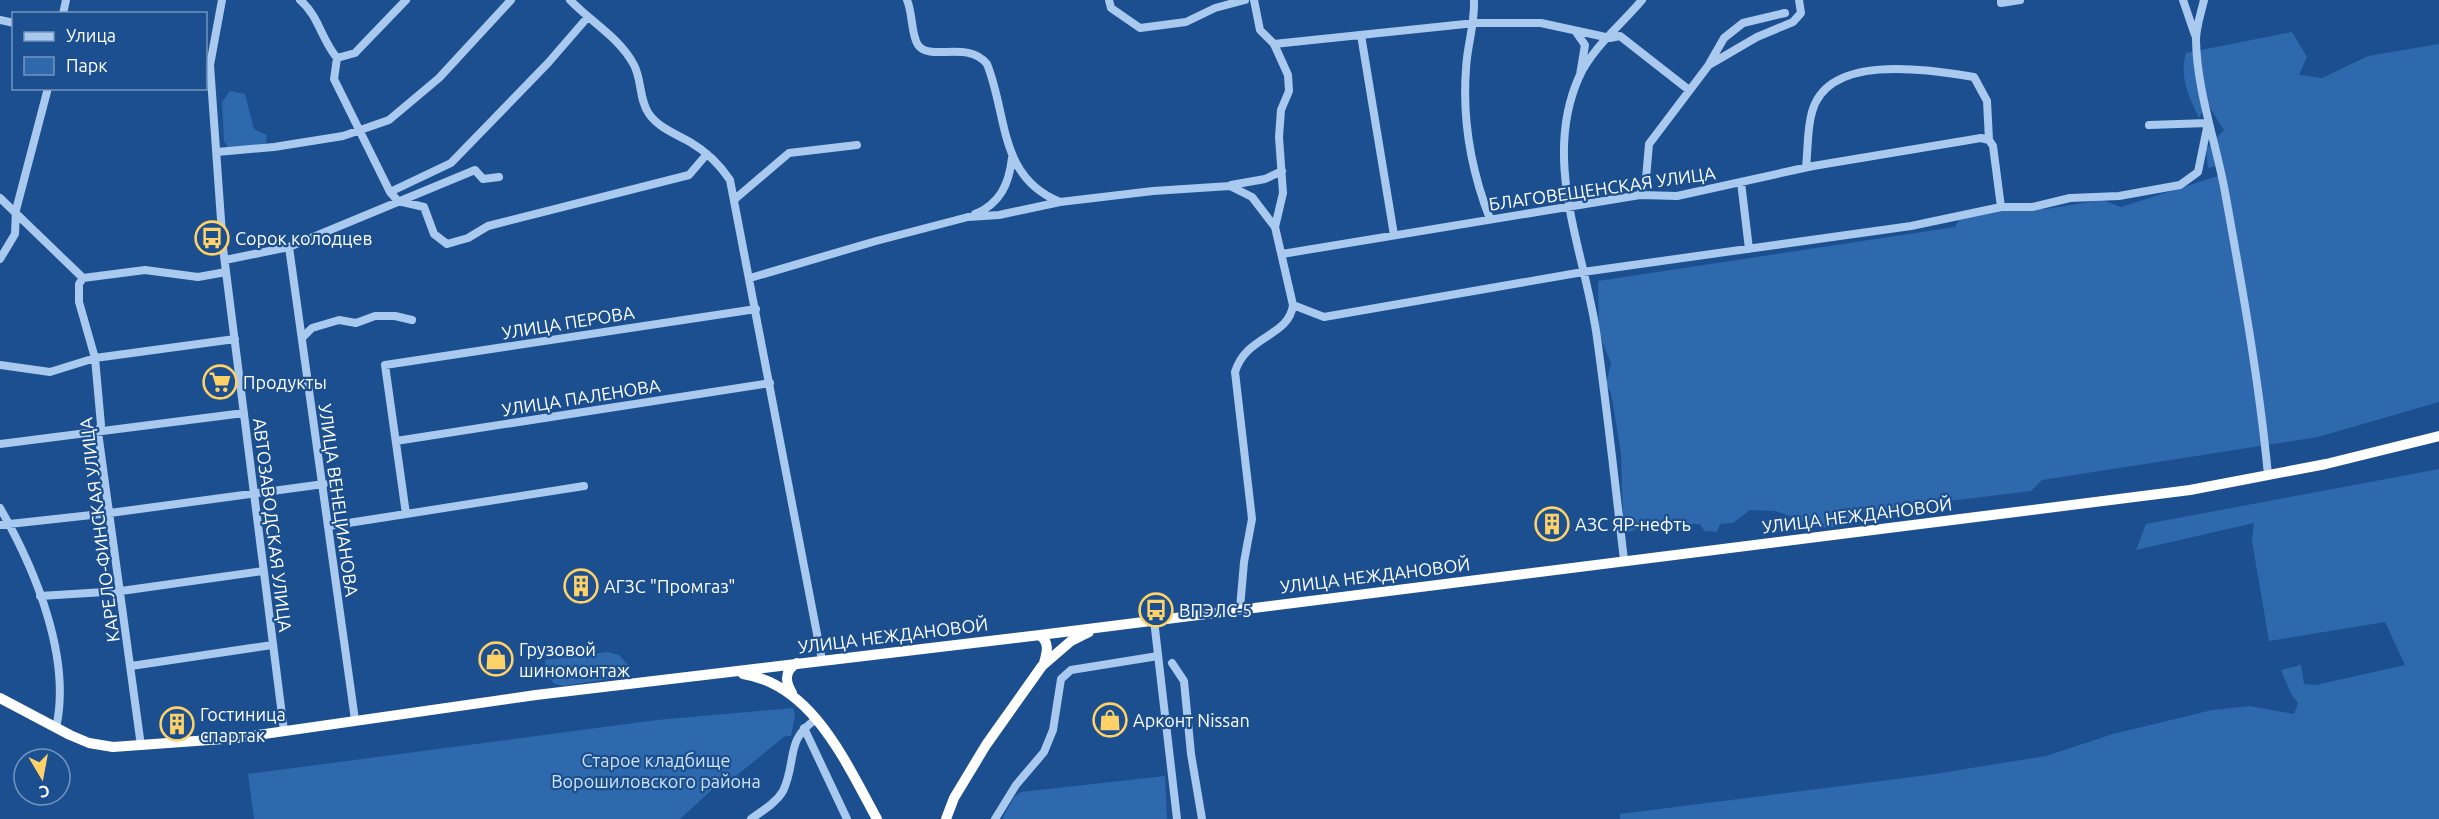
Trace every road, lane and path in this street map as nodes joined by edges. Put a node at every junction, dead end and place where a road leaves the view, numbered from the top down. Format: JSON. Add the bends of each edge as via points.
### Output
{"nodes":[{"id":1,"x":222,"y":0,"type":"edge"},
{"id":2,"x":300,"y":0,"type":"edge"},
{"id":3,"x":406,"y":0,"type":"edge"},
{"id":4,"x":511,"y":0,"type":"edge"},
{"id":5,"x":570,"y":0,"type":"edge"},
{"id":6,"x":907,"y":0,"type":"edge"},
{"id":7,"x":1109,"y":0,"type":"edge"},
{"id":8,"x":1245,"y":0,"type":"edge"},
{"id":9,"x":1254,"y":0,"type":"edge"},
{"id":10,"x":1474,"y":0,"type":"edge"},
{"id":11,"x":1642,"y":0,"type":"edge"},
{"id":12,"x":1799,"y":0,"type":"edge"},
{"id":13,"x":2001,"y":0,"type":"edge"},
{"id":14,"x":2020,"y":0,"type":"edge"},
{"id":15,"x":2183,"y":0,"type":"edge"},
{"id":16,"x":2204,"y":0,"type":"edge"},
{"id":17,"x":1785,"y":13,"type":"dead end"},
{"id":18,"x":588,"y":18,"type":"junction"},
{"id":19,"x":1475,"y":23,"type":"junction"},
{"id":20,"x":1576,"y":32,"type":"junction"},
{"id":21,"x":1361,"y":35,"type":"junction"},
{"id":22,"x":1610,"y":38,"type":"junction"},
{"id":23,"x":2196,"y":39,"type":"junction"},
{"id":24,"x":1274,"y":44,"type":"junction"},
{"id":25,"x":1718,"y":49,"type":"junction"},
{"id":26,"x":1725,"y":55,"type":"junction"},
{"id":27,"x":337,"y":58,"type":"junction"},
{"id":28,"x":208,"y":65,"type":"edge"},
{"id":29,"x":1708,"y":66,"type":"junction"},
{"id":30,"x":1580,"y":76,"type":"junction"},
{"id":31,"x":48,"y":90,"type":"edge"},
{"id":32,"x":1689,"y":90,"type":"junction"},
{"id":33,"x":2208,"y":123,"type":"junction"},
{"id":34,"x":2150,"y":125,"type":"dead end"},
{"id":35,"x":361,"y":129,"type":"junction"},
{"id":36,"x":1991,"y":143,"type":"junction"},
{"id":37,"x":857,"y":145,"type":"dead end"},
{"id":38,"x":216,"y":152,"type":"junction"},
{"id":39,"x":707,"y":154,"type":"junction"},
{"id":40,"x":1012,"y":158,"type":"junction"},
{"id":41,"x":1806,"y":167,"type":"junction"},
{"id":42,"x":1282,"y":171,"type":"junction"},
{"id":43,"x":499,"y":177,"type":"dead end"},
{"id":44,"x":1255,"y":181,"type":"junction"},
{"id":45,"x":1740,"y":182,"type":"junction"},
{"id":46,"x":1230,"y":186,"type":"junction"},
{"id":47,"x":390,"y":192,"type":"junction"},
{"id":48,"x":1640,"y":195,"type":"junction"},
{"id":49,"x":1252,"y":197,"type":"junction"},
{"id":50,"x":0,"y":198,"type":"edge"},
{"id":51,"x":735,"y":199,"type":"junction"},
{"id":52,"x":398,"y":201,"type":"junction"},
{"id":53,"x":1060,"y":202,"type":"junction"},
{"id":54,"x":1570,"y":206,"type":"junction"},
{"id":55,"x":2001,"y":207,"type":"junction"},
{"id":56,"x":16,"y":210,"type":"junction"},
{"id":57,"x":968,"y":217,"type":"junction"},
{"id":58,"x":1490,"y":219,"type":"junction"},
{"id":59,"x":1275,"y":227,"type":"junction"},
{"id":60,"x":1394,"y":235,"type":"junction"},
{"id":61,"x":288,"y":247,"type":"junction"},
{"id":62,"x":1749,"y":249,"type":"junction"},
{"id":63,"x":1282,"y":254,"type":"junction"},
{"id":64,"x":0,"y":259,"type":"edge"},
{"id":65,"x":225,"y":260,"type":"junction"},
{"id":66,"x":226,"y":272,"type":"junction"},
{"id":67,"x":1583,"y":272,"type":"junction"},
{"id":68,"x":83,"y":278,"type":"junction"},
{"id":69,"x":750,"y":278,"type":"junction"},
{"id":70,"x":1293,"y":304,"type":"junction"},
{"id":71,"x":756,"y":309,"type":"junction"},
{"id":72,"x":412,"y":320,"type":"dead end"},
{"id":73,"x":302,"y":338,"type":"junction"},
{"id":74,"x":235,"y":339,"type":"junction"},
{"id":75,"x":95,"y":358,"type":"junction"},
{"id":76,"x":0,"y":365,"type":"edge"},
{"id":77,"x":770,"y":382,"type":"junction"},
{"id":78,"x":244,"y":413,"type":"junction"},
{"id":79,"x":98,"y":432,"type":"junction"},
{"id":80,"x":2439,"y":436,"type":"edge"},
{"id":81,"x":396,"y":441,"type":"junction"},
{"id":82,"x":0,"y":444,"type":"edge"},
{"id":83,"x":2268,"y":476,"type":"junction"},
{"id":84,"x":324,"y":484,"type":"junction"},
{"id":85,"x":584,"y":486,"type":"dead end"},
{"id":86,"x":253,"y":495,"type":"junction"},
{"id":87,"x":0,"y":508,"type":"edge"},
{"id":88,"x":110,"y":513,"type":"junction"},
{"id":89,"x":406,"y":514,"type":"junction"},
{"id":90,"x":4,"y":524,"type":"edge"},
{"id":91,"x":329,"y":526,"type":"junction"},
{"id":92,"x":1624,"y":560,"type":"junction"},
{"id":93,"x":263,"y":571,"type":"junction"},
{"id":94,"x":121,"y":591,"type":"junction"},
{"id":95,"x":40,"y":596,"type":"junction"},
{"id":96,"x":1240,"y":608,"type":"junction"},
{"id":97,"x":1154,"y":620,"type":"junction"},
{"id":98,"x":1104,"y":627,"type":"junction"},
{"id":99,"x":1040,"y":635,"type":"junction"},
{"id":100,"x":272,"y":645,"type":"junction"},
{"id":101,"x":1158,"y":656,"type":"junction"},
{"id":102,"x":822,"y":660,"type":"junction"},
{"id":103,"x":798,"y":663,"type":"junction"},
{"id":104,"x":1172,"y":663,"type":"dead end"},
{"id":105,"x":131,"y":666,"type":"junction"},
{"id":106,"x":1042,"y":666,"type":"junction"},
{"id":107,"x":731,"y":672,"type":"junction"},
{"id":108,"x":793,"y":694,"type":"junction"},
{"id":109,"x":0,"y":698,"type":"edge"},
{"id":110,"x":355,"y":720,"type":"junction"},
{"id":111,"x":815,"y":720,"type":"junction"},
{"id":112,"x":56,"y":728,"type":"junction"},
{"id":113,"x":804,"y":728,"type":"junction"},
{"id":114,"x":284,"y":731,"type":"junction"},
{"id":115,"x":141,"y":747,"type":"junction"},
{"id":116,"x":751,"y":819,"type":"edge"},
{"id":117,"x":847,"y":819,"type":"edge"},
{"id":118,"x":877,"y":819,"type":"edge"},
{"id":119,"x":946,"y":819,"type":"edge"},
{"id":120,"x":995,"y":819,"type":"edge"},
{"id":121,"x":1178,"y":819,"type":"edge"},
{"id":122,"x":1202,"y":819,"type":"edge"}],
"edges":[{"from":1,"to":28,"type":"street","name":"АВТОЗАВОДСКАЯ УЛИЦА"},
{"from":2,"to":27,"type":"street","via":[[314,15]]},
{"from":3,"to":27,"type":"street","via":[[355,53]]},
{"from":4,"to":35,"type":"street","via":[[439,78],[389,120]]},
{"from":5,"to":18,"type":"street"},
{"from":6,"to":40,"type":"street","via":[[916,43],[921,49],[963,51],[975,54],[987,64]]},
{"from":7,"to":8,"type":"street","via":[[1111,8],[1140,28],[1186,22]]},
{"from":9,"to":24,"type":"street","via":[[1260,30]]},
{"from":10,"to":19,"type":"street"},
{"from":11,"to":22,"type":"street"},
{"from":12,"to":26,"type":"street","via":[[1798,18]]},
{"from":13,"to":14,"type":"street"},
{"from":15,"to":23,"type":"street"},
{"from":16,"to":23,"type":"street"},
{"from":17,"to":25,"type":"street","via":[[1733,29]]},
{"from":18,"to":39,"type":"street","via":[[613,37],[635,65],[648,112],[659,125]]},
{"from":18,"to":47,"type":"street","via":[[451,163]]},
{"from":19,"to":20,"type":"street","via":[[1541,23]]},
{"from":19,"to":21,"type":"street"},
{"from":19,"to":58,"type":"street","via":[[1463,105],[1477,185]]},
{"from":20,"to":22,"type":"street"},
{"from":20,"to":30,"type":"street","via":[[1585,45]]},
{"from":21,"to":24,"type":"street"},
{"from":21,"to":60,"type":"street"},
{"from":22,"to":30,"type":"street"},
{"from":22,"to":32,"type":"street","via":[[1620,36]]},
{"from":23,"to":33,"type":"street"},
{"from":24,"to":42,"type":"street","via":[[1288,75],[1289,91],[1281,110],[1279,137]]},
{"from":25,"to":26,"type":"street"},
{"from":25,"to":29,"type":"street"},
{"from":26,"to":29,"type":"street"},
{"from":27,"to":35,"type":"street","via":[[334,79]]},
{"from":28,"to":38,"type":"street","name":"АВТОЗАВОДСКАЯ УЛИЦА"},
{"from":29,"to":32,"type":"street"},
{"from":30,"to":54,"type":"street","via":[[1565,140],[1564,177]]},
{"from":31,"to":56,"type":"street"},
{"from":32,"to":48,"type":"street","via":[[1649,144],[1646,179]]},
{"from":33,"to":34,"type":"street"},
{"from":33,"to":55,"type":"street","via":[[2198,172],[2180,185],[2119,196],[2070,198],[2032,207]]},
{"from":33,"to":83,"type":"street","via":[[2221,170],[2260,390]]},
{"from":35,"to":38,"type":"street","via":[[343,136],[274,147]]},
{"from":35,"to":47,"type":"street"},
{"from":36,"to":41,"type":"street","name":"БЛАГОВЕЩЕНСКАЯ УЛИЦА","via":[[1981,138]]},
{"from":36,"to":41,"type":"street","via":[[1987,101],[1974,77],[1916,68],[1863,71],[1825,87],[1812,111]]},
{"from":36,"to":55,"type":"street"},
{"from":37,"to":51,"type":"street","via":[[789,153]]},
{"from":38,"to":65,"type":"street","name":"АВТОЗАВОДСКАЯ УЛИЦА"},
{"from":39,"to":51,"type":"street","via":[[730,180]]},
{"from":39,"to":52,"type":"street","via":[[689,176],[488,226],[447,244],[435,234],[424,207]]},
{"from":40,"to":53,"type":"street","via":[[1035,189]]},
{"from":40,"to":57,"type":"street","via":[[1010,176],[996,202]]},
{"from":41,"to":45,"type":"street","name":"БЛАГОВЕЩЕНСКАЯ УЛИЦА"},
{"from":42,"to":44,"type":"street"},
{"from":42,"to":59,"type":"street","via":[[1283,193]]},
{"from":43,"to":52,"type":"street","via":[[483,179],[475,170]]},
{"from":44,"to":46,"type":"street"},
{"from":44,"to":49,"type":"street"},
{"from":45,"to":48,"type":"street","name":"БЛАГОВЕЩЕНСКАЯ УЛИЦА","via":[[1677,196]]},
{"from":45,"to":62,"type":"street"},
{"from":46,"to":49,"type":"street"},
{"from":46,"to":53,"type":"street"},
{"from":47,"to":52,"type":"street"},
{"from":48,"to":54,"type":"street","name":"БЛАГОВЕЩЕНСКАЯ УЛИЦА"},
{"from":49,"to":59,"type":"street"},
{"from":50,"to":56,"type":"street"},
{"from":51,"to":69,"type":"street"},
{"from":52,"to":61,"type":"street"},
{"from":53,"to":57,"type":"street","via":[[999,215]]},
{"from":54,"to":58,"type":"street","name":"БЛАГОВЕЩЕНСКАЯ УЛИЦА"},
{"from":54,"to":67,"type":"street"},
{"from":55,"to":62,"type":"street","via":[[1911,226]]},
{"from":56,"to":64,"type":"street","via":[[15,234]]},
{"from":56,"to":68,"type":"street","via":[[37,236]]},
{"from":57,"to":69,"type":"street"},
{"from":58,"to":60,"type":"street","name":"БЛАГОВЕЩЕНСКАЯ УЛИЦА"},
{"from":59,"to":63,"type":"street"},
{"from":60,"to":63,"type":"street","name":"БЛАГОВЕЩЕНСКАЯ УЛИЦА"},
{"from":61,"to":65,"type":"street"},
{"from":61,"to":73,"type":"street","name":"УЛИЦА ВЕНЕЦИАНОВА"},
{"from":62,"to":67,"type":"street"},
{"from":63,"to":70,"type":"street"},
{"from":65,"to":66,"type":"street","name":"АВТОЗАВОДСКАЯ УЛИЦА"},
{"from":66,"to":68,"type":"street","via":[[198,277],[145,270]]},
{"from":66,"to":74,"type":"street","name":"АВТОЗАВОДСКАЯ УЛИЦА"},
{"from":67,"to":70,"type":"street","via":[[1324,317]]},
{"from":67,"to":92,"type":"street","via":[[1601,366]]},
{"from":68,"to":75,"type":"street","name":"КАРЕЛО-ФИНСКАЯ УЛИЦА","via":[[79,302]]},
{"from":69,"to":71,"type":"street"},
{"from":70,"to":96,"type":"street","via":[[1285,323],[1245,351],[1235,372],[1252,519]]},
{"from":71,"to":77,"type":"street"},
{"from":71,"to":81,"type":"street","name":"УЛИЦА ПЕРОВА","via":[[385,365]]},
{"from":72,"to":73,"type":"street","via":[[375,316],[356,323],[339,320],[312,328]]},
{"from":73,"to":84,"type":"street","name":"УЛИЦА ВЕНЕЦИАНОВА"},
{"from":74,"to":75,"type":"street"},
{"from":74,"to":78,"type":"street","name":"АВТОЗАВОДСКАЯ УЛИЦА"},
{"from":75,"to":76,"type":"street","via":[[51,372]]},
{"from":75,"to":79,"type":"street","name":"КАРЕЛО-ФИНСКАЯ УЛИЦА","via":[[101,425]]},
{"from":77,"to":81,"type":"street","name":"УЛИЦА ПАЛЕНОВА"},
{"from":77,"to":102,"type":"street"},
{"from":78,"to":79,"type":"street"},
{"from":78,"to":86,"type":"street","name":"АВТОЗАВОДСКАЯ УЛИЦА"},
{"from":79,"to":82,"type":"street"},
{"from":79,"to":88,"type":"street","name":"КАРЕЛО-ФИНСКАЯ УЛИЦА"},
{"from":80,"to":83,"type":"highway","name":"УЛИЦА НЕЖДАНОВОЙ"},
{"from":81,"to":89,"type":"street"},
{"from":83,"to":92,"type":"highway","name":"УЛИЦА НЕЖДАНОВОЙ","via":[[2190,490]]},
{"from":84,"to":86,"type":"street"},
{"from":84,"to":91,"type":"street","name":"УЛИЦА ВЕНЕЦИАНОВА"},
{"from":85,"to":89,"type":"street"},
{"from":86,"to":88,"type":"street"},
{"from":86,"to":93,"type":"street","name":"АВТОЗАВОДСКАЯ УЛИЦА"},
{"from":87,"to":90,"type":"street"},
{"from":88,"to":90,"type":"street"},
{"from":88,"to":94,"type":"street","name":"КАРЕЛО-ФИНСКАЯ УЛИЦА"},
{"from":89,"to":91,"type":"street"},
{"from":90,"to":95,"type":"street"},
{"from":91,"to":110,"type":"street","name":"УЛИЦА ВЕНЕЦИАНОВА"},
{"from":92,"to":96,"type":"highway","name":"УЛИЦА НЕЖДАНОВОЙ"},
{"from":93,"to":94,"type":"street"},
{"from":93,"to":100,"type":"street","name":"АВТОЗАВОДСКАЯ УЛИЦА"},
{"from":94,"to":95,"type":"street"},
{"from":94,"to":105,"type":"street","name":"КАРЕЛО-ФИНСКАЯ УЛИЦА"},
{"from":95,"to":112,"type":"street","via":[[52,632],[60,694]]},
{"from":96,"to":97,"type":"highway","name":"УЛИЦА НЕЖДАНОВОЙ"},
{"from":97,"to":98,"type":"highway","name":"УЛИЦА НЕЖДАНОВОЙ"},
{"from":97,"to":101,"type":"street"},
{"from":98,"to":99,"type":"highway","name":"УЛИЦА НЕЖДАНОВОЙ"},
{"from":98,"to":106,"type":"highway","via":[[1071,641]]},
{"from":99,"to":102,"type":"highway","name":"УЛИЦА НЕЖДАНОВОЙ"},
{"from":99,"to":106,"type":"highway","via":[[1047,649]]},
{"from":100,"to":105,"type":"street"},
{"from":100,"to":114,"type":"street","name":"АВТОЗАВОДСКАЯ УЛИЦА"},
{"from":101,"to":120,"type":"street","via":[[1071,670],[1061,679],[1053,730],[1044,752],[1016,785]]},
{"from":101,"to":121,"type":"street"},
{"from":102,"to":103,"type":"highway","name":"УЛИЦА НЕЖДАНОВОЙ"},
{"from":103,"to":107,"type":"highway","name":"УЛИЦА НЕЖДАНОВОЙ"},
{"from":103,"to":108,"type":"highway","via":[[787,675]]},
{"from":104,"to":122,"type":"street","via":[[1184,681]]},
{"from":105,"to":115,"type":"street","name":"КАРЕЛО-ФИНСКАЯ УЛИЦА"},
{"from":106,"to":119,"type":"highway","via":[[986,745]]},
{"from":107,"to":108,"type":"highway","via":[[767,680]]},
{"from":107,"to":110,"type":"highway","name":"УЛИЦА НЕЖДАНОВОЙ"},
{"from":108,"to":111,"type":"highway"},
{"from":109,"to":112,"type":"highway","name":"УЛИЦА НЕЖДАНОВОЙ"},
{"from":110,"to":114,"type":"highway","name":"УЛИЦА НЕЖДАНОВОЙ"},
{"from":111,"to":113,"type":"street"},
{"from":111,"to":118,"type":"highway"},
{"from":112,"to":115,"type":"highway","name":"УЛИЦА НЕЖДАНОВОЙ","via":[[89,743]]},
{"from":113,"to":116,"type":"street","via":[[792,746],[791,767],[782,791]]},
{"from":113,"to":117,"type":"street"},
{"from":114,"to":115,"type":"highway","name":"УЛИЦА НЕЖДАНОВОЙ"}]}
